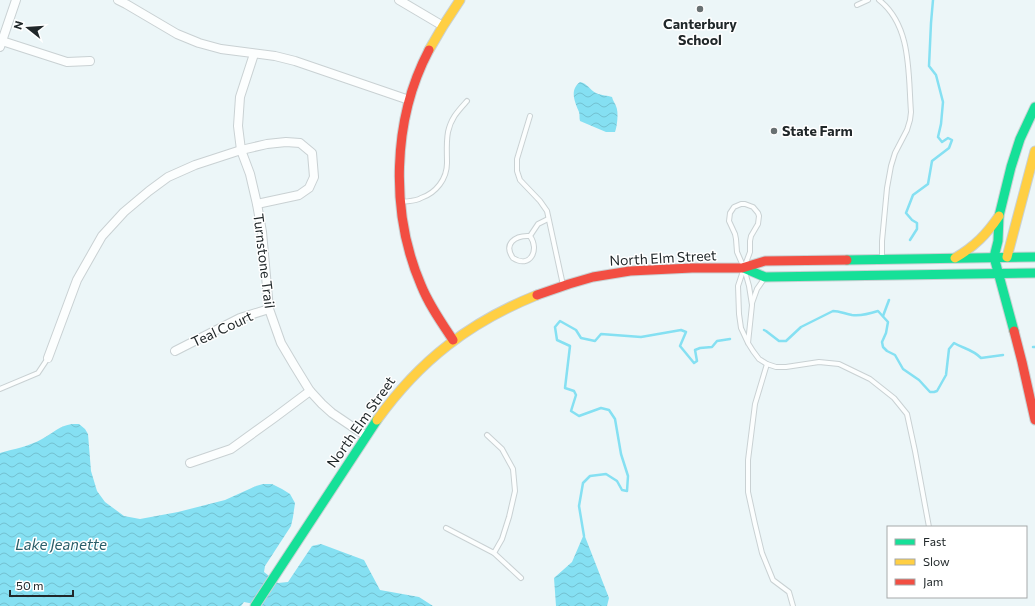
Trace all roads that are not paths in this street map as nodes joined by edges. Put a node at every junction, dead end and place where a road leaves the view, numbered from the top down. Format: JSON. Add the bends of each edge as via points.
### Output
{"nodes":[{"id":1,"x":16,"y":0,"type":"edge"},
{"id":2,"x":118,"y":0,"type":"edge"},
{"id":3,"x":399,"y":0,"type":"edge"},
{"id":4,"x":460,"y":0,"type":"edge"},
{"id":5,"x":868,"y":0,"type":"edge"},
{"id":6,"x":879,"y":0,"type":"edge"},
{"id":7,"x":857,"y":5,"type":"dead end"},
{"id":8,"x":443,"y":26,"type":"junction"},
{"id":9,"x":1,"y":44,"type":"edge"},
{"id":10,"x":254,"y":54,"type":"junction"},
{"id":11,"x":90,"y":61,"type":"dead end"},
{"id":12,"x":409,"y":100,"type":"junction"},
{"id":13,"x":467,"y":101,"type":"dead end"},
{"id":14,"x":1035,"y":107,"type":"edge"},
{"id":15,"x":530,"y":116,"type":"dead end"},
{"id":16,"x":241,"y":150,"type":"junction"},
{"id":17,"x":1035,"y":151,"type":"edge"},
{"id":18,"x":400,"y":202,"type":"junction"},
{"id":19,"x":257,"y":204,"type":"junction"},
{"id":20,"x":999,"y":216,"type":"junction"},
{"id":21,"x":548,"y":219,"type":"junction"},
{"id":22,"x":530,"y":236,"type":"junction"},
{"id":23,"x":1035,"y":256,"type":"edge"},
{"id":24,"x":994,"y":257,"type":"junction"},
{"id":25,"x":1007,"y":257,"type":"junction"},
{"id":26,"x":955,"y":258,"type":"junction"},
{"id":27,"x":882,"y":259,"type":"junction"},
{"id":28,"x":744,"y":268,"type":"junction"},
{"id":29,"x":997,"y":273,"type":"junction"},
{"id":30,"x":1035,"y":273,"type":"edge"},
{"id":31,"x":765,"y":277,"type":"junction"},
{"id":32,"x":563,"y":285,"type":"junction"},
{"id":33,"x":752,"y":305,"type":"junction"},
{"id":34,"x":269,"y":309,"type":"junction"},
{"id":35,"x":453,"y":340,"type":"junction"},
{"id":36,"x":748,"y":343,"type":"junction"},
{"id":37,"x":175,"y":351,"type":"dead end"},
{"id":38,"x":48,"y":358,"type":"joint"},
{"id":39,"x":767,"y":364,"type":"junction"},
{"id":40,"x":0,"y":390,"type":"edge"},
{"id":41,"x":310,"y":390,"type":"junction"},
{"id":42,"x":1035,"y":420,"type":"edge"},
{"id":43,"x":487,"y":435,"type":"dead end"},
{"id":44,"x":366,"y":436,"type":"junction"},
{"id":45,"x":190,"y":462,"type":"dead end"},
{"id":46,"x":929,"y":526,"type":"edge"},
{"id":47,"x":446,"y":528,"type":"dead end"},
{"id":48,"x":494,"y":553,"type":"junction"},
{"id":49,"x":521,"y":578,"type":"dead end"},
{"id":50,"x":255,"y":606,"type":"edge"},
{"id":51,"x":793,"y":606,"type":"edge"}],
"edges":[{"from":1,"to":9,"type":"street"},
{"from":2,"to":10,"type":"street","via":[[177,34],[199,43]]},
{"from":3,"to":8,"type":"street"},
{"from":4,"to":8,"type":"main road"},
{"from":5,"to":7,"type":"lane"},
{"from":6,"to":27,"type":"lane","via":[[892,14],[902,32],[907,55],[911,112],[891,166]]},
{"from":8,"to":12,"type":"main road","via":[[419,70]]},
{"from":9,"to":11,"type":"street","via":[[67,62]]},
{"from":10,"to":12,"type":"street","via":[[295,61]]},
{"from":10,"to":16,"type":"street","name":"Turnstone Trail","via":[[240,97],[238,126]]},
{"from":12,"to":18,"type":"main road","via":[[400,154]]},
{"from":13,"to":18,"type":"lane","via":[[455,115],[448,131],[447,165],[442,182],[432,193],[420,199]]},
{"from":14,"to":20,"type":"main road","via":[[1015,154]]},
{"from":15,"to":21,"type":"lane","via":[[517,159],[517,171],[520,180],[547,212]]},
{"from":16,"to":19,"type":"street","name":"Turnstone Trail"},
{"from":16,"to":19,"type":"street","via":[[286,142],[300,143],[312,153],[314,177],[309,188],[300,195]]},
{"from":16,"to":38,"type":"street","via":[[168,177],[124,212],[102,236],[77,280]]},
{"from":17,"to":25,"type":"main road"},
{"from":18,"to":35,"type":"main road","via":[[406,236],[420,283]]},
{"from":19,"to":34,"type":"street","name":"Turnstone Trail"},
{"from":20,"to":24,"type":"main road"},
{"from":20,"to":26,"type":"main road","via":[[980,242]]},
{"from":21,"to":22,"type":"lane","via":[[538,224]]},
{"from":21,"to":32,"type":"lane"},
{"from":22,"to":22,"type":"lane","via":[[534,243],[530,259],[521,262],[513,258],[509,250],[513,240]]},
{"from":23,"to":25,"type":"main road","name":"North Elm Street"},
{"from":24,"to":25,"type":"main road","name":"North Elm Street"},
{"from":24,"to":26,"type":"main road","name":"North Elm Street"},
{"from":24,"to":29,"type":"main road"},
{"from":26,"to":27,"type":"main road","name":"North Elm Street"},
{"from":27,"to":28,"type":"main road","name":"North Elm Street","via":[[765,261]]},
{"from":28,"to":28,"type":"lane","via":[[750,252],[751,236],[759,220],[758,213],[753,207],[741,204],[734,207],[729,217],[735,234],[737,252]]},
{"from":28,"to":31,"type":"main road","name":"North Elm Street"},
{"from":28,"to":32,"type":"main road","name":"North Elm Street","via":[[640,270],[596,276]]},
{"from":28,"to":33,"type":"lane"},
{"from":28,"to":36,"type":"lane","via":[[738,286],[739,314],[741,328]]},
{"from":29,"to":30,"type":"main road","name":"North Elm Street"},
{"from":29,"to":31,"type":"main road","name":"North Elm Street"},
{"from":29,"to":42,"type":"main road"},
{"from":31,"to":33,"type":"lane","via":[[757,289]]},
{"from":32,"to":35,"type":"main road","name":"North Elm Street","via":[[505,309]]},
{"from":33,"to":36,"type":"lane"},
{"from":34,"to":37,"type":"street","name":"Teal Court","via":[[240,318]]},
{"from":34,"to":41,"type":"street","name":"Turnstone Trail","via":[[281,343]]},
{"from":35,"to":44,"type":"main road","name":"North Elm Street","via":[[400,388]]},
{"from":36,"to":39,"type":"lane","via":[[759,359]]},
{"from":38,"to":40,"type":"lane","via":[[38,373]]},
{"from":39,"to":46,"type":"lane","via":[[786,368],[819,362],[839,364],[870,379],[894,398],[907,414]]},
{"from":39,"to":51,"type":"lane","via":[[755,404],[748,460],[748,492],[762,553],[773,580],[789,592]]},
{"from":41,"to":44,"type":"street","name":"Turnstone Trail","via":[[332,414]]},
{"from":41,"to":45,"type":"street","via":[[231,449]]},
{"from":43,"to":48,"type":"lane","via":[[502,449],[513,469],[515,491],[502,539]]},
{"from":44,"to":50,"type":"main road","name":"North Elm Street"},
{"from":47,"to":48,"type":"lane"},
{"from":48,"to":49,"type":"lane"}]}
